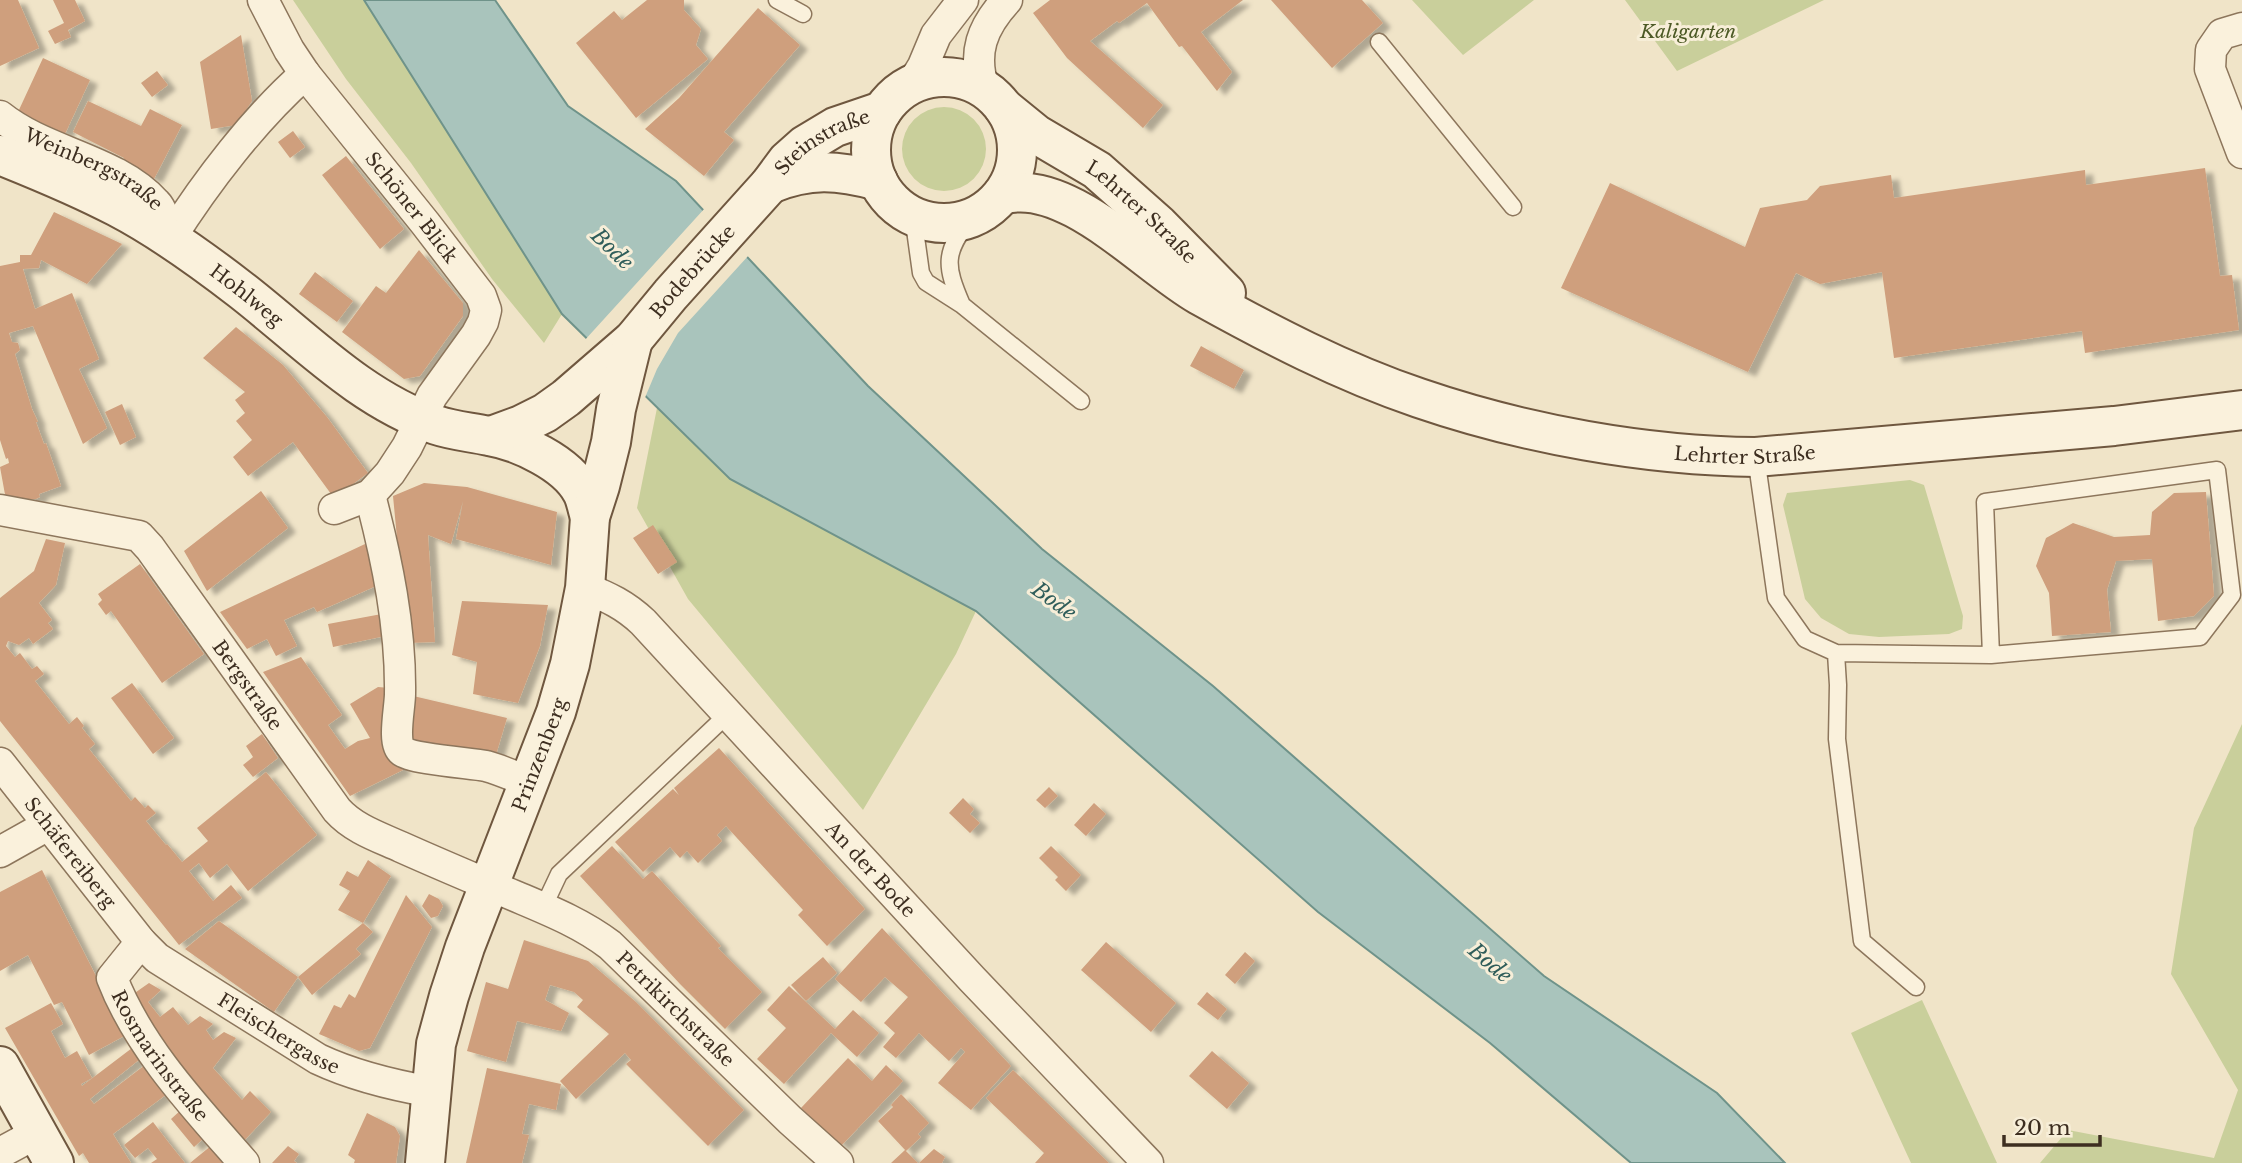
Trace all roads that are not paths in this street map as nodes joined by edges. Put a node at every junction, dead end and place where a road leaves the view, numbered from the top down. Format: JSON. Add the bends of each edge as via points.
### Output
{"nodes":[{"id":1,"x":263,"y":0,"type":"edge"},
{"id":2,"x":777,"y":0,"type":"edge"},
{"id":3,"x":963,"y":0,"type":"edge"},
{"id":4,"x":1007,"y":0,"type":"edge"},
{"id":5,"x":803,"y":14,"type":"dead end"},
{"id":6,"x":2242,"y":28,"type":"edge"},
{"id":7,"x":1379,"y":42,"type":"dead end"},
{"id":8,"x":305,"y":75,"type":"junction"},
{"id":9,"x":912,"y":84,"type":"junction"},
{"id":10,"x":994,"y":99,"type":"junction"},
{"id":11,"x":882,"y":111,"type":"junction"},
{"id":12,"x":0,"y":116,"type":"edge"},
{"id":13,"x":2242,"y":153,"type":"edge"},
{"id":14,"x":0,"y":155,"type":"edge"},
{"id":15,"x":878,"y":181,"type":"junction"},
{"id":16,"x":761,"y":193,"type":"junction"},
{"id":17,"x":1002,"y":195,"type":"junction"},
{"id":18,"x":1513,"y":207,"type":"dead end"},
{"id":19,"x":906,"y":212,"type":"junction"},
{"id":20,"x":972,"y":218,"type":"junction"},
{"id":21,"x":170,"y":239,"type":"junction"},
{"id":22,"x":962,"y":306,"type":"junction"},
{"id":23,"x":1265,"y":331,"type":"junction"},
{"id":24,"x":633,"y":340,"type":"junction"},
{"id":25,"x":1081,"y":401,"type":"dead end"},
{"id":26,"x":2242,"y":410,"type":"edge"},
{"id":27,"x":421,"y":419,"type":"junction"},
{"id":28,"x":491,"y":436,"type":"junction"},
{"id":29,"x":1756,"y":457,"type":"junction"},
{"id":30,"x":370,"y":495,"type":"junction"},
{"id":31,"x":334,"y":509,"type":"dead end"},
{"id":32,"x":0,"y":510,"type":"edge"},
{"id":33,"x":590,"y":517,"type":"junction"},
{"id":34,"x":585,"y":588,"type":"junction"},
{"id":35,"x":1836,"y":653,"type":"junction"},
{"id":36,"x":1992,"y":654,"type":"junction"},
{"id":37,"x":728,"y":714,"type":"junction"},
{"id":38,"x":0,"y":763,"type":"edge"},
{"id":39,"x":530,"y":783,"type":"junction"},
{"id":40,"x":48,"y":825,"type":"junction"},
{"id":41,"x":0,"y":852,"type":"edge"},
{"id":42,"x":490,"y":886,"type":"junction"},
{"id":43,"x":543,"y":908,"type":"junction"},
{"id":44,"x":141,"y":942,"type":"junction"},
{"id":45,"x":1916,"y":987,"type":"dead end"},
{"id":46,"x":0,"y":1066,"type":"edge"},
{"id":47,"x":432,"y":1092,"type":"junction"},
{"id":48,"x":46,"y":1148,"type":"edge"},
{"id":49,"x":0,"y":1153,"type":"edge"},
{"id":50,"x":244,"y":1163,"type":"edge"},
{"id":51,"x":425,"y":1163,"type":"edge"},
{"id":52,"x":838,"y":1163,"type":"edge"},
{"id":53,"x":1148,"y":1163,"type":"edge"}],
"edges":[{"from":1,"to":8,"type":"street","name":"Schöner Blick"},
{"from":2,"to":5,"type":"lane"},
{"from":3,"to":9,"type":"street","via":[[936,35]]},
{"from":4,"to":10,"type":"street","via":[[986,27],[979,49],[979,75]]},
{"from":6,"to":13,"type":"street","via":[[2222,34],[2211,50],[2210,69]]},
{"from":7,"to":18,"type":"lane"},
{"from":8,"to":21,"type":"street","via":[[232,154]]},
{"from":8,"to":27,"type":"street","name":"Schöner Blick","via":[[425,223],[481,296],[486,310],[476,335],[439,385]]},
{"from":9,"to":10,"type":"main road","via":[[953,77],[969,81]]},
{"from":9,"to":11,"type":"main road"},
{"from":10,"to":17,"type":"main road","via":[[1012,123],[1017,150]]},
{"from":10,"to":23,"type":"main road","name":"Lehrter Straße","via":[[1036,134],[1097,170]]},
{"from":11,"to":15,"type":"main road","via":[[871,143]]},
{"from":11,"to":16,"type":"main road","name":"Steinstraße","via":[[835,127],[805,145]]},
{"from":12,"to":21,"type":"street","name":"Weinbergstraße","via":[[33,137],[134,185],[158,205]]},
{"from":14,"to":21,"type":"main road","name":"Hohlweg","via":[[79,188]]},
{"from":15,"to":16,"type":"main road","name":"Steinstraße","via":[[847,173],[793,174]]},
{"from":15,"to":19,"type":"main road"},
{"from":16,"to":24,"type":"main road","name":"Bodebrücke"},
{"from":17,"to":20,"type":"main road"},
{"from":17,"to":23,"type":"main road","name":"Lehrter Straße","via":[[1016,191],[1067,204],[1196,293]]},
{"from":19,"to":20,"type":"main road","via":[[942,223]]},
{"from":19,"to":22,"type":"lane","via":[[915,230],[926,282]]},
{"from":20,"to":22,"type":"lane","via":[[955,237],[949,260]]},
{"from":21,"to":27,"type":"main road","name":"Hohlweg","via":[[358,384]]},
{"from":22,"to":25,"type":"lane"},
{"from":23,"to":29,"type":"main road","name":"Lehrter Straße","via":[[1419,399],[1500,422],[1651,450]]},
{"from":24,"to":28,"type":"main road","via":[[566,398],[521,425]]},
{"from":24,"to":33,"type":"main road","name":"Prinzenberg"},
{"from":26,"to":29,"type":"main road","name":"Lehrter Straße","via":[[2114,426]]},
{"from":27,"to":28,"type":"main road","name":"Hohlweg"},
{"from":27,"to":30,"type":"street","via":[[390,473]]},
{"from":28,"to":33,"type":"main road","name":"Hohlweg","via":[[563,469],[583,493]]},
{"from":29,"to":35,"type":"lane","via":[[1776,598],[1805,639]]},
{"from":30,"to":31,"type":"street"},
{"from":30,"to":39,"type":"street","via":[[383,544],[398,645],[397,744],[414,755],[484,766]]},
{"from":32,"to":42,"type":"street","name":"Bergstraße","via":[[139,536],[345,819]]},
{"from":33,"to":34,"type":"main road","name":"Prinzenberg"},
{"from":34,"to":37,"type":"street","name":"An der Bode","via":[[628,608]]},
{"from":34,"to":39,"type":"main road","name":"Prinzenberg","via":[[570,664]]},
{"from":35,"to":36,"type":"lane"},
{"from":35,"to":45,"type":"lane","via":[[1837,739],[1862,942]]},
{"from":36,"to":36,"type":"lane","via":[[1985,502],[2217,470],[2232,595],[2200,637]]},
{"from":37,"to":43,"type":"lane","via":[[559,874]]},
{"from":37,"to":53,"type":"street","name":"An der Bode"},
{"from":38,"to":40,"type":"street","name":"Schäfereiberg"},
{"from":39,"to":42,"type":"main road","name":"Prinzenberg"},
{"from":40,"to":41,"type":"street"},
{"from":40,"to":44,"type":"street","name":"Schäfereiberg"},
{"from":42,"to":43,"type":"street","name":"Petrikirchstraße"},
{"from":42,"to":47,"type":"main road","name":"Prinzenberg","via":[[449,996],[436,1044]]},
{"from":43,"to":52,"type":"street","name":"Petrikirchstraße","via":[[579,924],[610,946]]},
{"from":44,"to":47,"type":"street","name":"Fleischergasse","via":[[172,969],[318,1059],[346,1072]]},
{"from":44,"to":50,"type":"street","name":"Rosmarinstraße","via":[[112,978],[123,1006],[178,1086]]},
{"from":46,"to":48,"type":"main road"},
{"from":47,"to":51,"type":"main road","name":"Prinzenberg"},
{"from":48,"to":49,"type":"street"}]}
